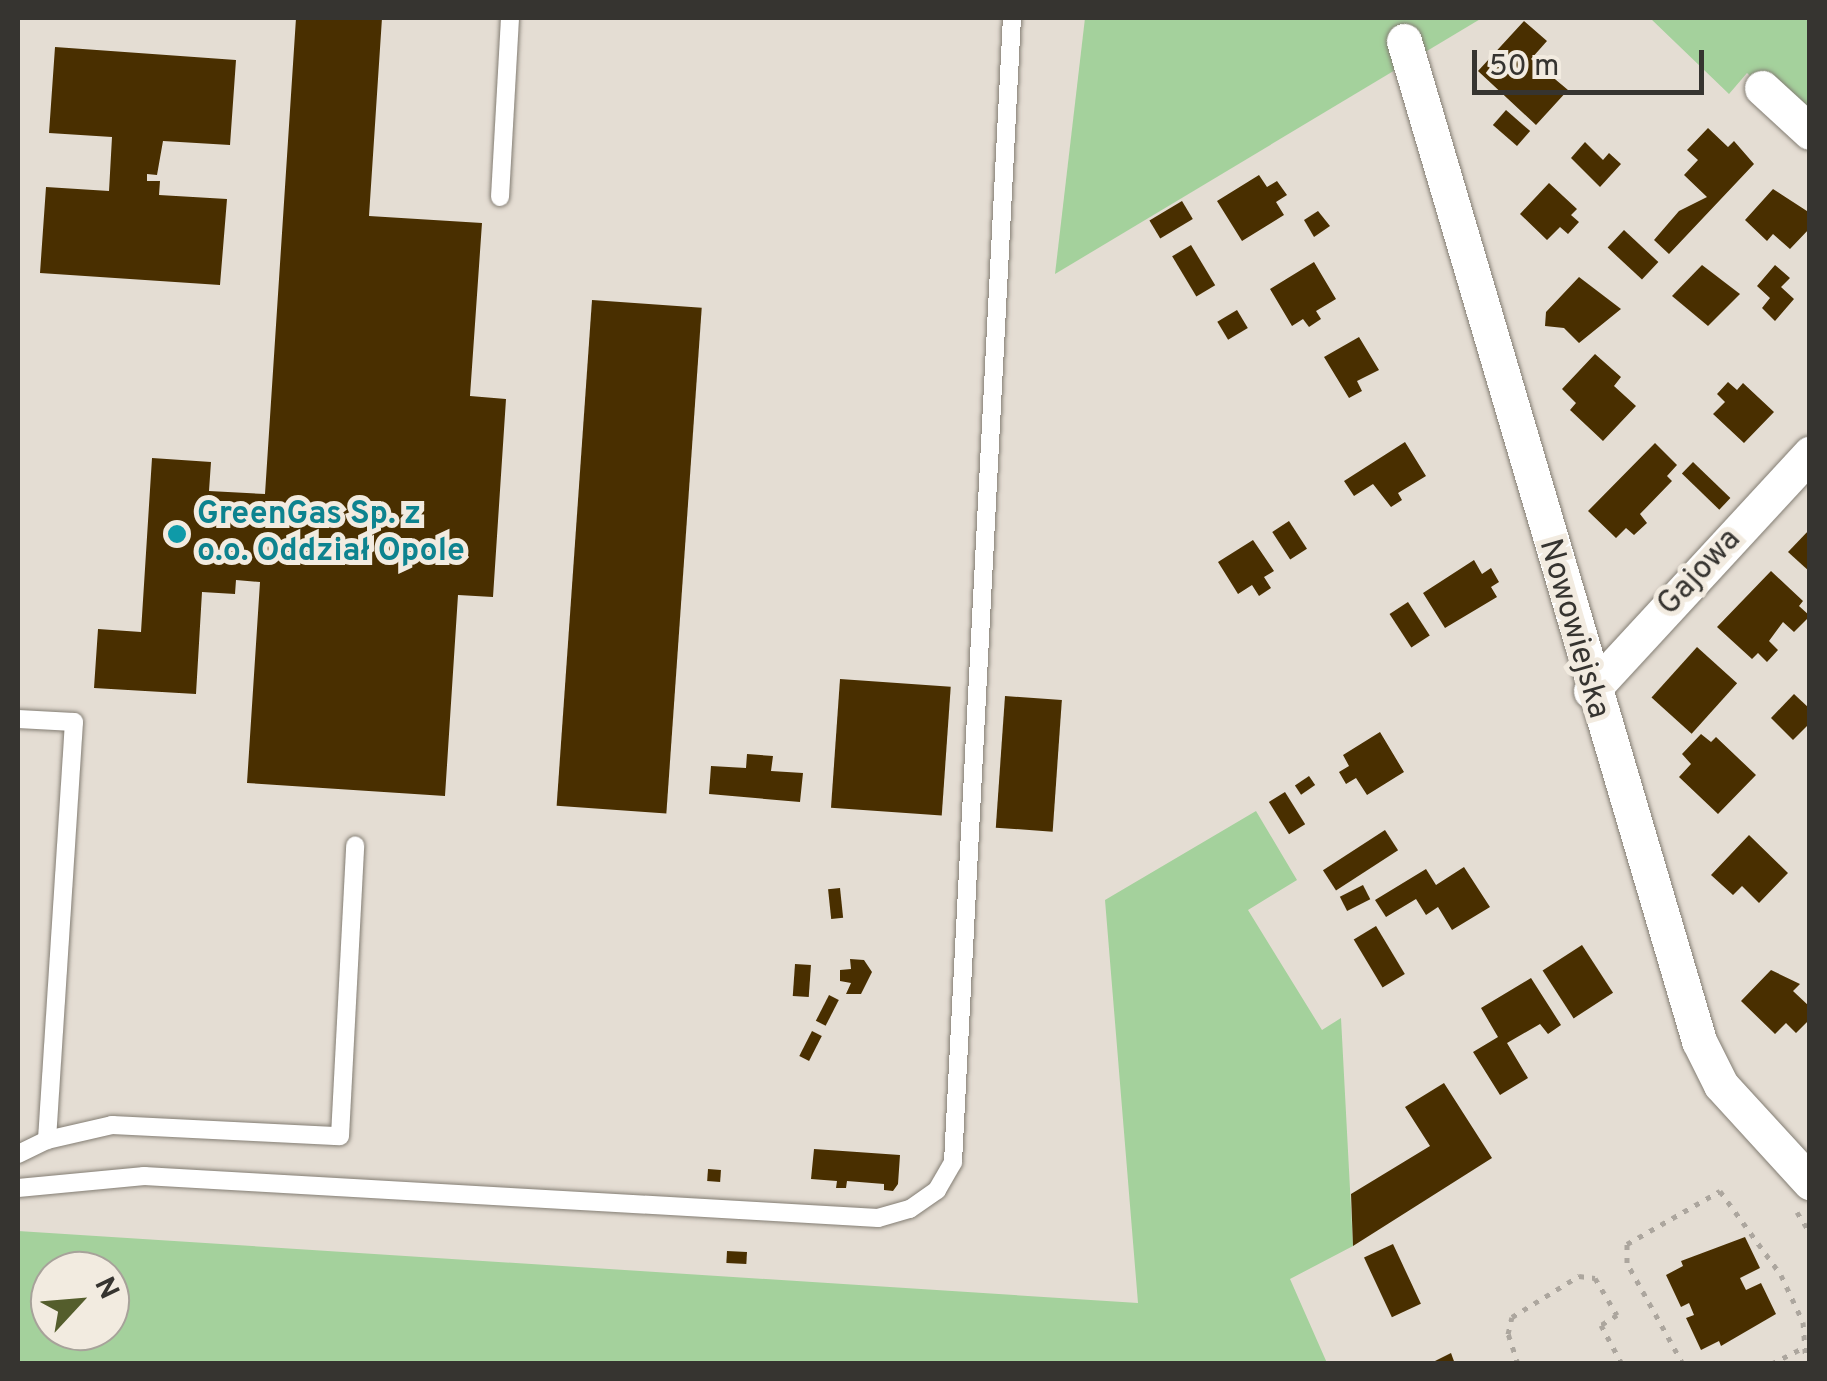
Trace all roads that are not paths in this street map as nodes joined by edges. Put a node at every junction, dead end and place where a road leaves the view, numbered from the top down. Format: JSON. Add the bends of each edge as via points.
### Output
{"nodes":[{"id":1,"x":510,"y":18,"type":"edge"},
{"id":2,"x":1012,"y":18,"type":"edge"},
{"id":3,"x":1404,"y":41,"type":"dead end"},
{"id":4,"x":1762,"y":88,"type":"dead end"},
{"id":5,"x":1810,"y":132,"type":"edge"},
{"id":6,"x":500,"y":197,"type":"dead end"},
{"id":7,"x":1810,"y":454,"type":"edge"},
{"id":8,"x":1591,"y":692,"type":"junction"},
{"id":9,"x":18,"y":718,"type":"edge"},
{"id":10,"x":355,"y":845,"type":"dead end"},
{"id":11,"x":46,"y":1140,"type":"junction"},
{"id":12,"x":18,"y":1154,"type":"edge"},
{"id":13,"x":1810,"y":1182,"type":"edge"},
{"id":14,"x":18,"y":1188,"type":"edge"}],
"edges":[{"from":1,"to":6,"type":"lane"},
{"from":2,"to":14,"type":"lane","via":[[954,1162],[936,1190],[910,1209],[878,1218],[144,1176]]},
{"from":3,"to":8,"type":"street","name":"Nowowiejska"},
{"from":4,"to":5,"type":"street"},
{"from":7,"to":8,"type":"street","name":"Gajowa"},
{"from":8,"to":13,"type":"street","name":"Nowowiejska","via":[[1699,1041],[1721,1086]]},
{"from":9,"to":11,"type":"lane","via":[[74,722]]},
{"from":10,"to":11,"type":"lane","via":[[340,1136],[112,1125]]},
{"from":11,"to":12,"type":"lane"}]}
